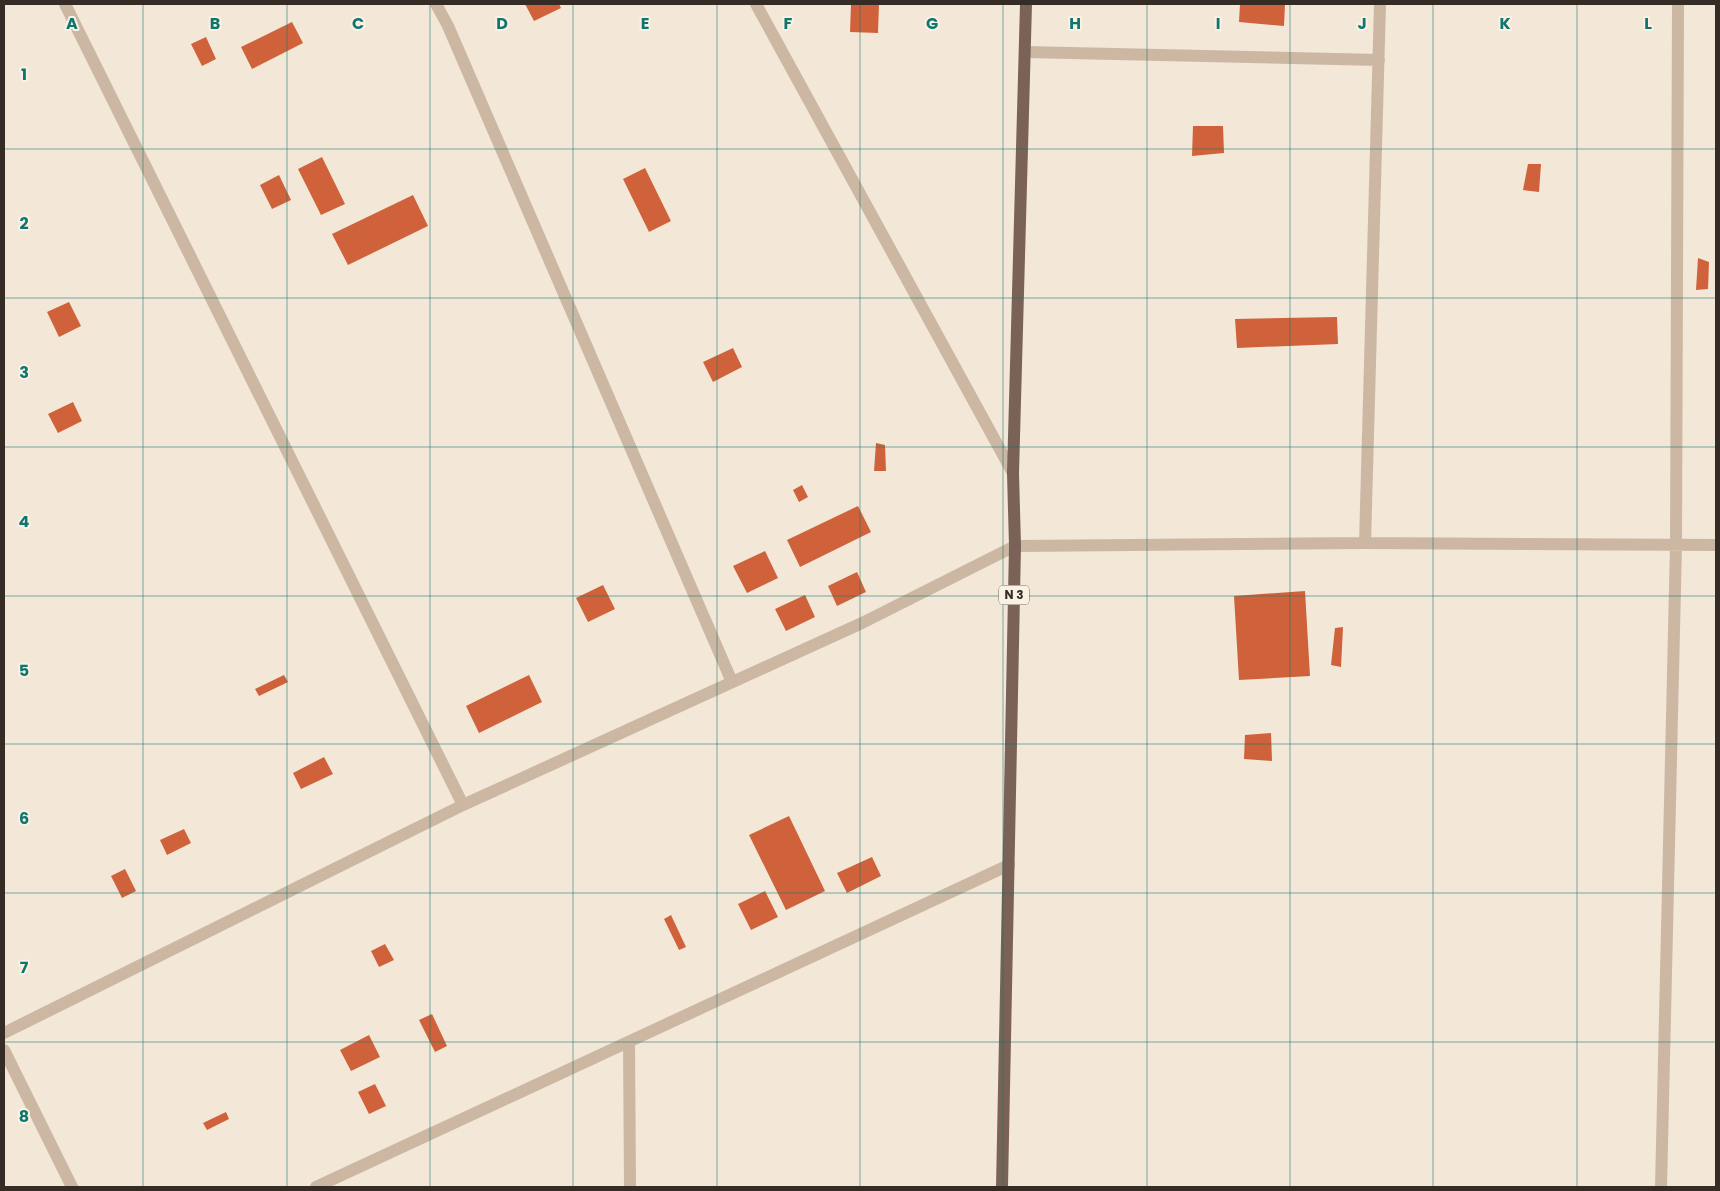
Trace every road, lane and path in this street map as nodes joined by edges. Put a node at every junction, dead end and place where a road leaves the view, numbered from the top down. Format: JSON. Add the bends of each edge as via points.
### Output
{"nodes":[{"id":1,"x":64,"y":4,"type":"edge"},
{"id":2,"x":436,"y":4,"type":"edge"},
{"id":3,"x":756,"y":4,"type":"edge"},
{"id":4,"x":1026,"y":4,"type":"edge"},
{"id":5,"x":1380,"y":4,"type":"edge"},
{"id":6,"x":1678,"y":4,"type":"edge"},
{"id":7,"x":1025,"y":52,"type":"junction"},
{"id":8,"x":1379,"y":60,"type":"junction"},
{"id":9,"x":1013,"y":473,"type":"junction"},
{"id":10,"x":1365,"y":543,"type":"junction"},
{"id":11,"x":1676,"y":544,"type":"junction"},
{"id":12,"x":1716,"y":545,"type":"edge"},
{"id":13,"x":1015,"y":546,"type":"junction"},
{"id":14,"x":732,"y":682,"type":"junction"},
{"id":15,"x":463,"y":805,"type":"junction"},
{"id":16,"x":1009,"y":865,"type":"junction"},
{"id":17,"x":4,"y":1033,"type":"edge"},
{"id":18,"x":629,"y":1042,"type":"junction"},
{"id":19,"x":4,"y":1050,"type":"edge"},
{"id":20,"x":72,"y":1187,"type":"edge"},
{"id":21,"x":316,"y":1187,"type":"edge"},
{"id":22,"x":630,"y":1187,"type":"edge"},
{"id":23,"x":1002,"y":1187,"type":"edge"},
{"id":24,"x":1662,"y":1187,"type":"edge"}],
"edges":[{"from":1,"to":15,"type":"street"},
{"from":2,"to":14,"type":"street"},
{"from":3,"to":9,"type":"street"},
{"from":4,"to":7,"type":"main road","number":"N 3"},
{"from":5,"to":8,"type":"street"},
{"from":6,"to":11,"type":"street"},
{"from":7,"to":8,"type":"street"},
{"from":7,"to":9,"type":"main road","number":"N 3"},
{"from":8,"to":10,"type":"street"},
{"from":9,"to":13,"type":"main road","number":"N 3"},
{"from":10,"to":11,"type":"street"},
{"from":10,"to":13,"type":"street"},
{"from":11,"to":12,"type":"street"},
{"from":11,"to":24,"type":"street"},
{"from":13,"to":14,"type":"street","via":[[862,623]]},
{"from":13,"to":16,"type":"main road","number":"N 3"},
{"from":14,"to":15,"type":"street"},
{"from":15,"to":17,"type":"street"},
{"from":16,"to":18,"type":"street"},
{"from":16,"to":23,"type":"main road","number":"N 3"},
{"from":18,"to":21,"type":"street"},
{"from":18,"to":22,"type":"street"},
{"from":19,"to":20,"type":"street"}]}
